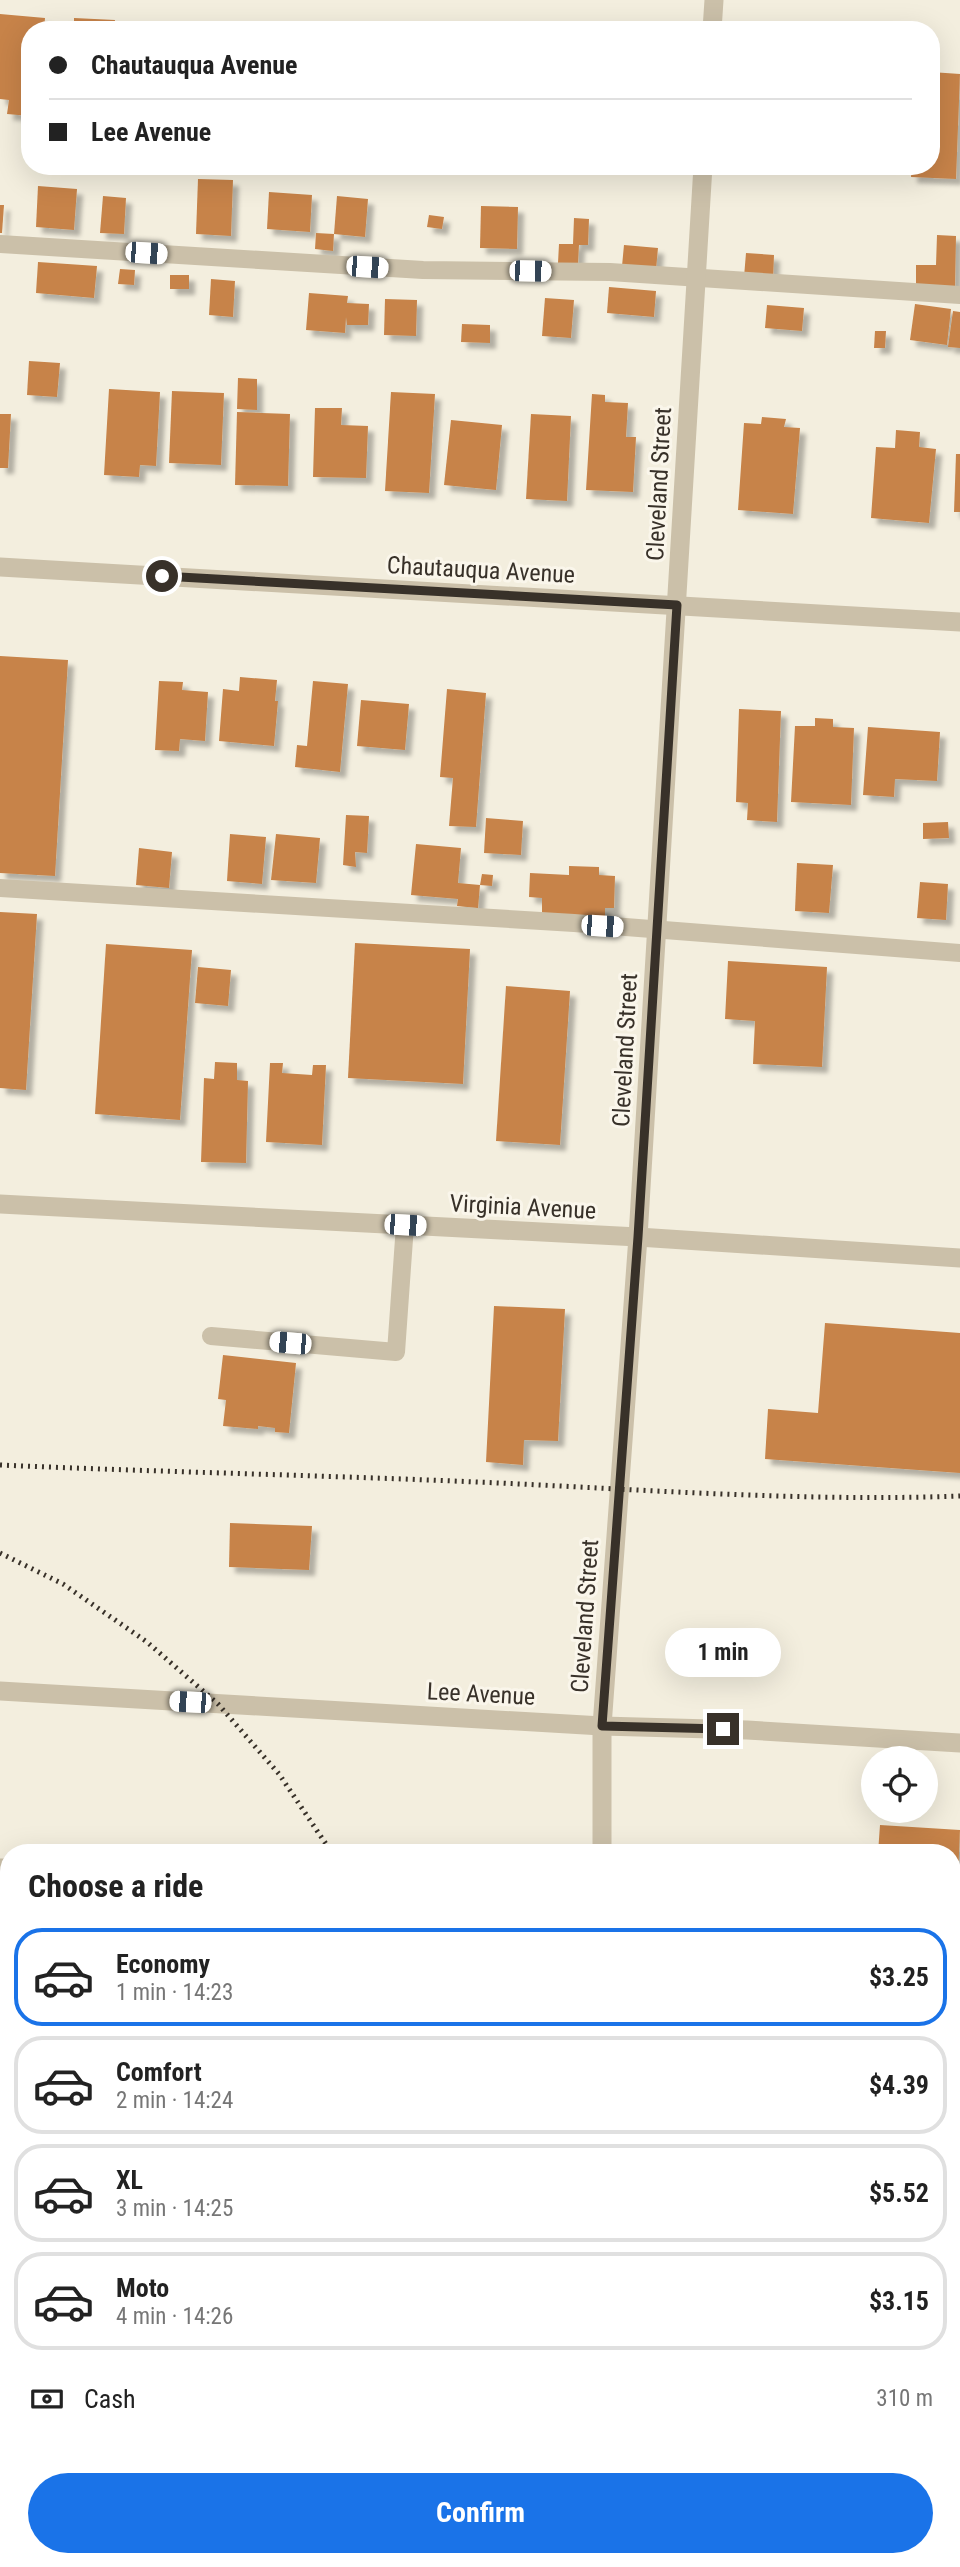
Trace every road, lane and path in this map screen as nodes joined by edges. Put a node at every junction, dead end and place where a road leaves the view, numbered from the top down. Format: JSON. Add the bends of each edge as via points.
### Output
{"nodes":[{"id":1,"x":714,"y":0,"type":"edge"},
{"id":2,"x":713,"y":21,"type":"edge"},
{"id":3,"x":702,"y":175,"type":"edge"},
{"id":4,"x":0,"y":244,"type":"edge"},
{"id":5,"x":696,"y":278,"type":"junction"},
{"id":6,"x":960,"y":295,"type":"edge"},
{"id":7,"x":0,"y":567,"type":"edge"},
{"id":8,"x":677,"y":605,"type":"junction"},
{"id":9,"x":960,"y":622,"type":"edge"},
{"id":10,"x":0,"y":888,"type":"edge"},
{"id":11,"x":657,"y":930,"type":"junction"},
{"id":12,"x":960,"y":953,"type":"edge"},
{"id":13,"x":0,"y":1204,"type":"edge"},
{"id":14,"x":405,"y":1225,"type":"junction"},
{"id":15,"x":638,"y":1237,"type":"junction"},
{"id":16,"x":960,"y":1258,"type":"edge"},
{"id":17,"x":211,"y":1336,"type":"dead end"},
{"id":18,"x":0,"y":1691,"type":"edge"},
{"id":19,"x":602,"y":1726,"type":"junction"},
{"id":20,"x":960,"y":1743,"type":"edge"},
{"id":21,"x":602,"y":1844,"type":"edge"}],
"edges":[{"from":1,"to":2,"type":"street"},
{"from":3,"to":5,"type":"street","name":"Cleveland Street"},
{"from":4,"to":5,"type":"lane","via":[[423,270]]},
{"from":5,"to":6,"type":"lane"},
{"from":5,"to":8,"type":"street","name":"Cleveland Street"},
{"from":7,"to":8,"type":"street","name":"Chautauqua Avenue"},
{"from":8,"to":9,"type":"street","name":"Chautauqua Avenue"},
{"from":8,"to":11,"type":"street","name":"Cleveland Street"},
{"from":10,"to":11,"type":"lane"},
{"from":11,"to":12,"type":"lane"},
{"from":11,"to":15,"type":"street","name":"Cleveland Street"},
{"from":13,"to":14,"type":"street","name":"Virginia Avenue"},
{"from":14,"to":15,"type":"street","name":"Virginia Avenue"},
{"from":14,"to":17,"type":"lane","via":[[396,1352]]},
{"from":15,"to":16,"type":"street","name":"Virginia Avenue"},
{"from":15,"to":19,"type":"street","name":"Cleveland Street"},
{"from":18,"to":19,"type":"street","name":"Lee Avenue"},
{"from":19,"to":20,"type":"street","name":"Lee Avenue"},
{"from":19,"to":21,"type":"street","name":"Cleveland Street"}]}
